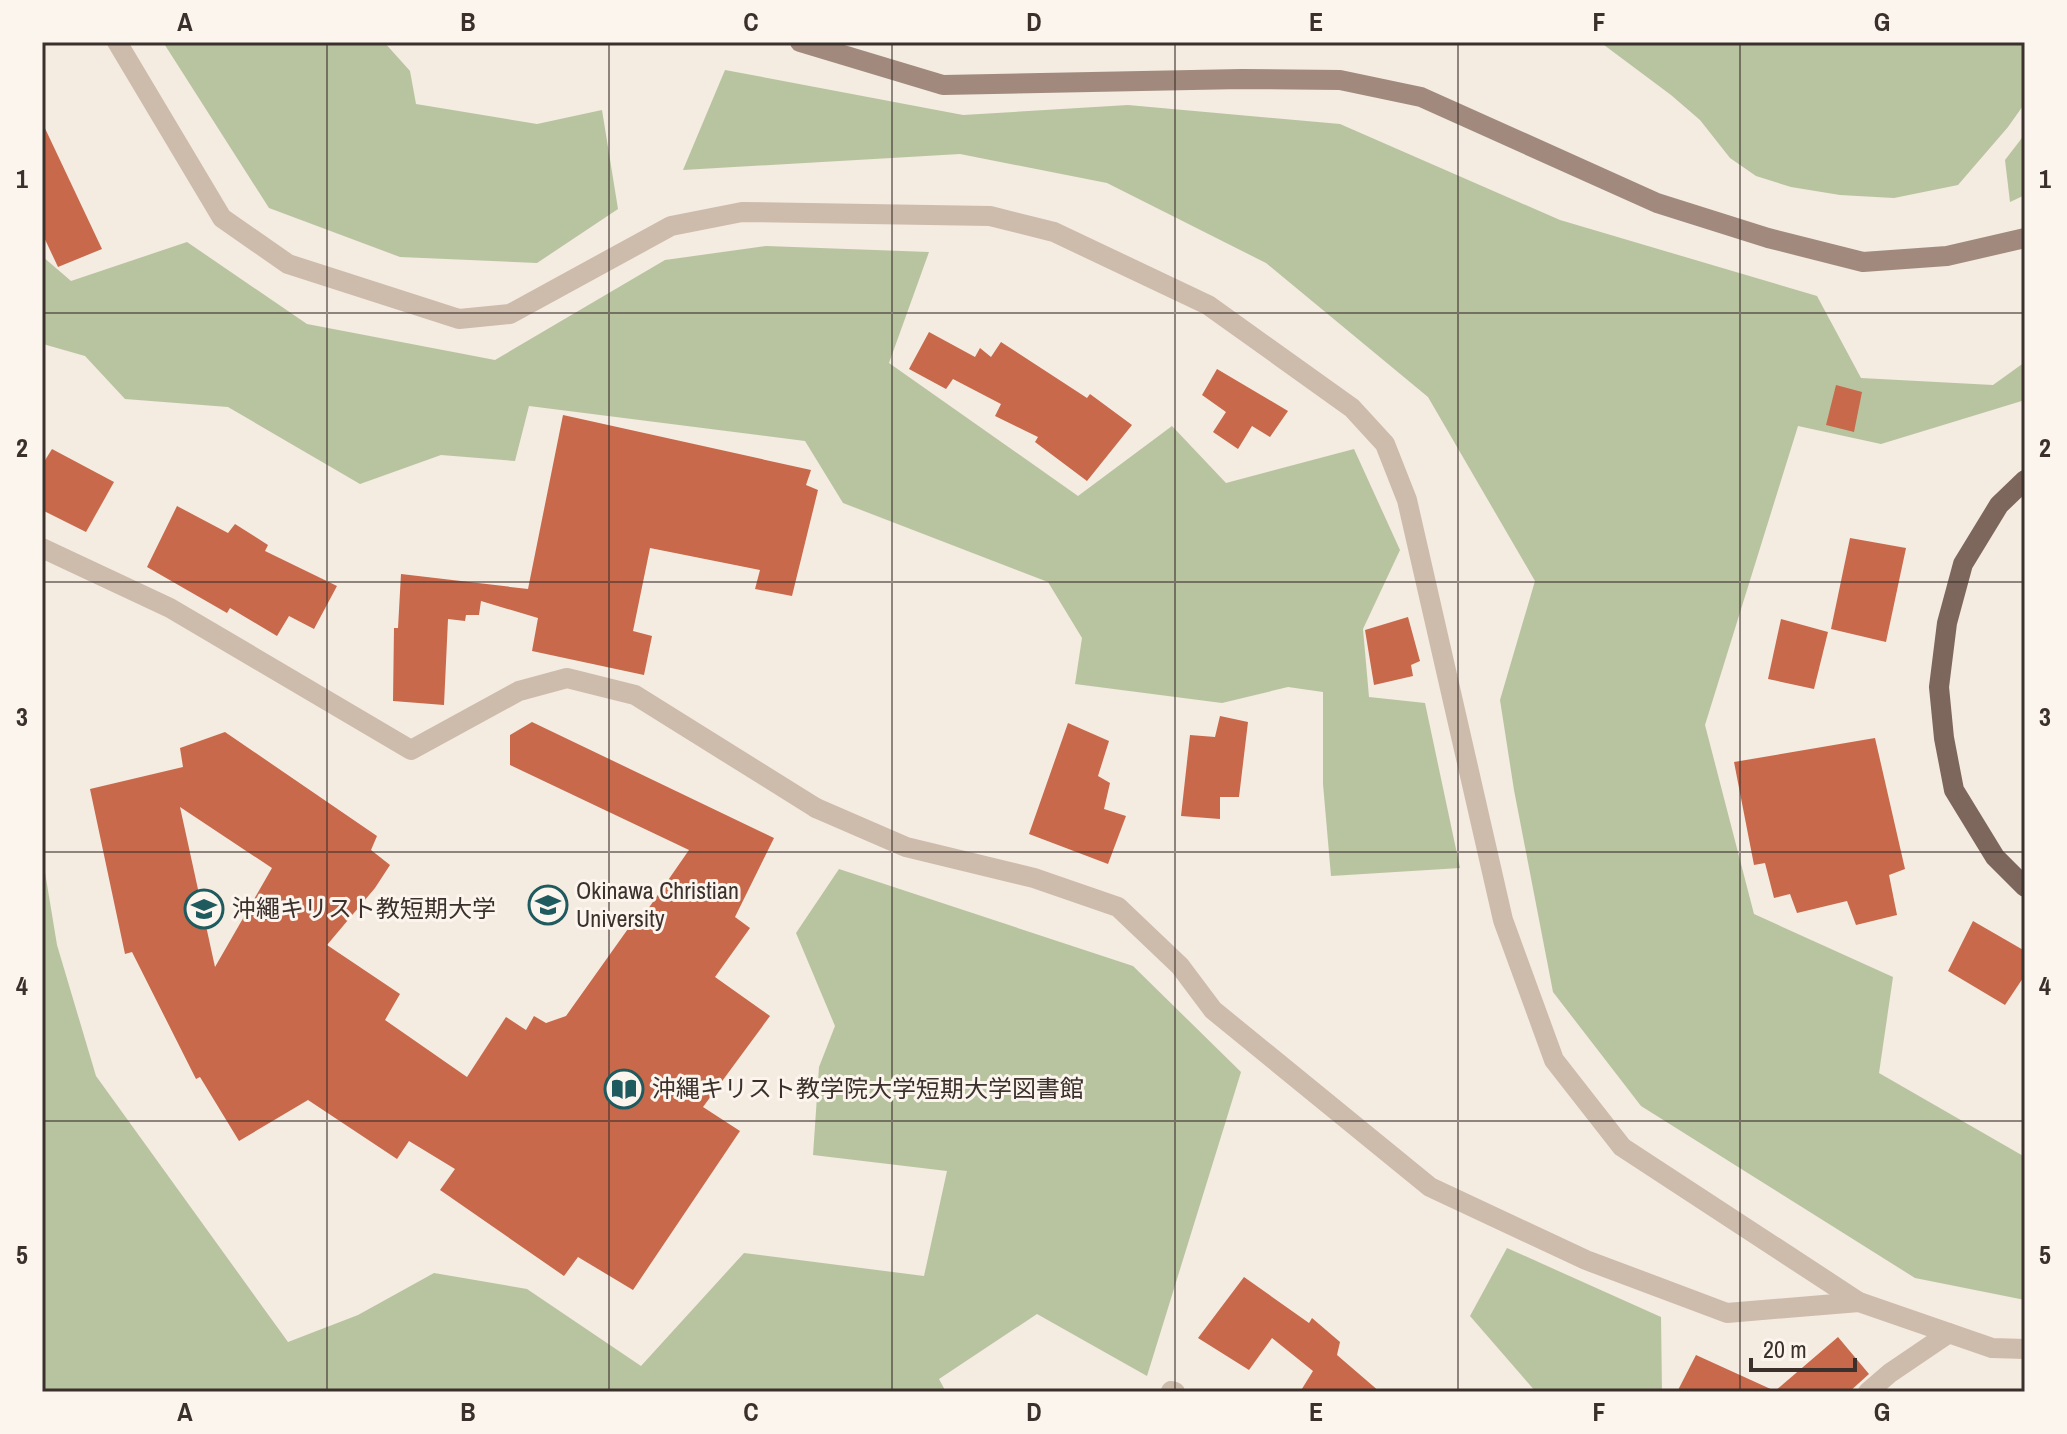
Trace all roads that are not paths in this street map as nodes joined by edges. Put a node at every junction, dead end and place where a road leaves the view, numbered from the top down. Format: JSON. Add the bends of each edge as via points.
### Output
{"nodes":[{"id":1,"x":117,"y":42,"type":"edge"},
{"id":2,"x":800,"y":42,"type":"edge"},
{"id":3,"x":2025,"y":238,"type":"edge"},
{"id":4,"x":2025,"y":480,"type":"edge"},
{"id":5,"x":42,"y":548,"type":"edge"},
{"id":6,"x":2025,"y":887,"type":"edge"},
{"id":7,"x":1859,"y":1302,"type":"junction"},
{"id":8,"x":1949,"y":1333,"type":"junction"},
{"id":9,"x":2025,"y":1349,"type":"edge"},
{"id":10,"x":1868,"y":1392,"type":"edge"}],
"edges":[{"from":1,"to":7,"type":"street","via":[[222,218],[288,264],[459,319],[510,314],[671,226],[742,212],[990,216],[1054,232],[1208,305],[1352,408],[1385,444],[1407,500],[1503,920],[1554,1060],[1622,1147]]},
{"from":2,"to":3,"type":"street","via":[[943,85],[1340,80],[1421,97],[1657,203],[1863,262],[1947,256]]},
{"from":4,"to":6,"type":"main road","via":[[1999,505],[1963,564],[1947,623],[1939,687],[1954,790],[1995,857]]},
{"from":5,"to":7,"type":"street","via":[[170,608],[411,750],[519,691],[567,678],[635,695],[816,808],[906,847],[1034,878],[1118,907],[1180,966],[1213,1010],[1430,1187],[1586,1260],[1727,1313]]},
{"from":7,"to":8,"type":"street"},
{"from":8,"to":9,"type":"street","via":[[1992,1348]]},
{"from":8,"to":10,"type":"street"}]}
